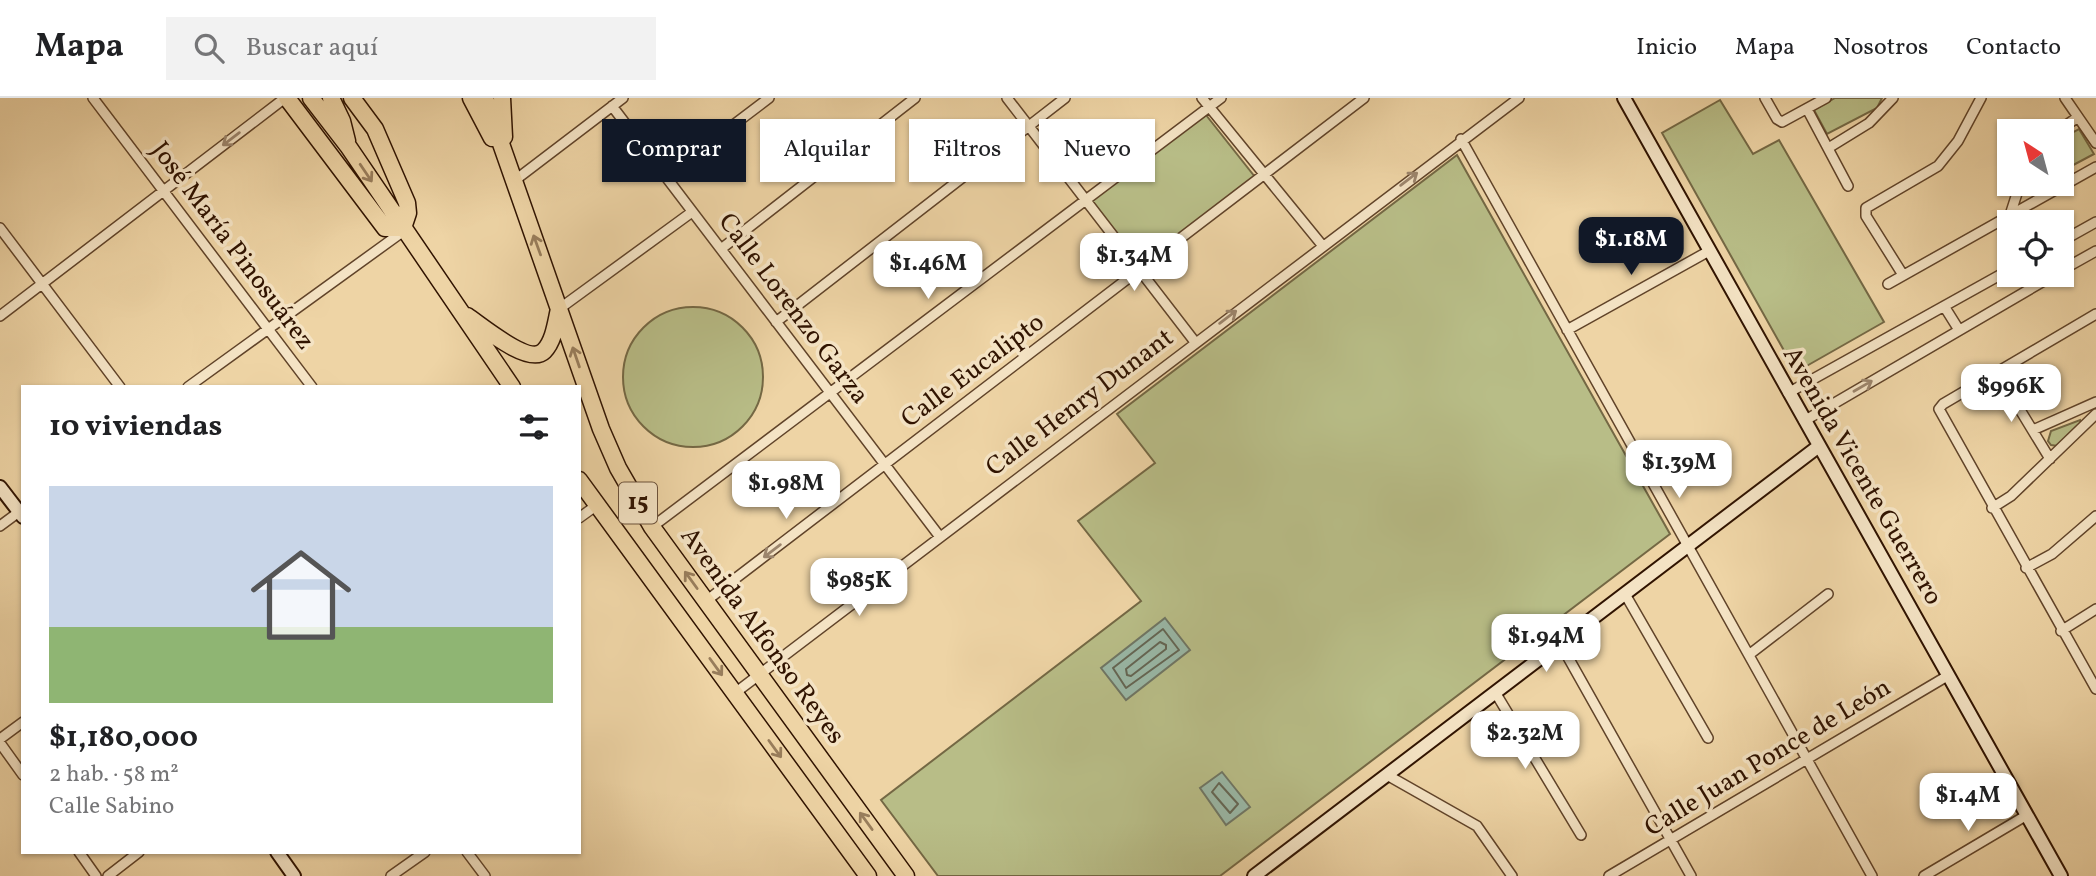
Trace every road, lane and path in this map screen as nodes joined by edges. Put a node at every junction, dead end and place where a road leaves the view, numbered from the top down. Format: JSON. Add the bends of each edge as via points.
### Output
{"nodes":[{"id":1,"x":93,"y":98,"type":"edge"},
{"id":2,"x":286,"y":98,"type":"edge"},
{"id":3,"x":311,"y":98,"type":"edge"},
{"id":4,"x":331,"y":98,"type":"edge"},
{"id":5,"x":352,"y":98,"type":"edge"},
{"id":6,"x":471,"y":98,"type":"edge"},
{"id":7,"x":485,"y":98,"type":"edge"},
{"id":8,"x":502,"y":98,"type":"edge"},
{"id":9,"x":623,"y":98,"type":"edge"},
{"id":10,"x":769,"y":98,"type":"edge"},
{"id":11,"x":915,"y":98,"type":"edge"},
{"id":12,"x":1007,"y":98,"type":"edge"},
{"id":13,"x":1065,"y":98,"type":"edge"},
{"id":14,"x":1202,"y":98,"type":"edge"},
{"id":15,"x":1221,"y":98,"type":"edge"},
{"id":16,"x":1364,"y":98,"type":"edge"},
{"id":17,"x":1519,"y":98,"type":"edge"},
{"id":18,"x":1624,"y":98,"type":"edge"},
{"id":19,"x":1765,"y":98,"type":"edge"},
{"id":20,"x":1826,"y":98,"type":"edge"},
{"id":21,"x":1893,"y":98,"type":"edge"},
{"id":22,"x":1981,"y":98,"type":"edge"},
{"id":23,"x":2065,"y":98,"type":"edge"},
{"id":24,"x":612,"y":106,"type":"junction"},
{"id":25,"x":1209,"y":107,"type":"junction"},
{"id":26,"x":1807,"y":109,"type":"junction"},
{"id":27,"x":2078,"y":117,"type":"junction"},
{"id":28,"x":622,"y":119,"type":"edge"},
{"id":29,"x":741,"y":119,"type":"edge"},
{"id":30,"x":2074,"y":120,"type":"edge"},
{"id":31,"x":1029,"y":126,"type":"junction"},
{"id":32,"x":1461,"y":139,"type":"junction"},
{"id":33,"x":2096,"y":143,"type":"edge"},
{"id":34,"x":348,"y":146,"type":"junction"},
{"id":35,"x":1830,"y":147,"type":"junction"},
{"id":36,"x":504,"y":154,"type":"junction"},
{"id":37,"x":2096,"y":167,"type":"edge"},
{"id":38,"x":1264,"y":175,"type":"junction"},
{"id":39,"x":514,"y":181,"type":"junction"},
{"id":40,"x":670,"y":182,"type":"edge"},
{"id":41,"x":1848,"y":186,"type":"dead end"},
{"id":42,"x":163,"y":189,"type":"junction"},
{"id":43,"x":1085,"y":200,"type":"junction"},
{"id":44,"x":2015,"y":210,"type":"edge"},
{"id":45,"x":692,"y":212,"type":"junction"},
{"id":46,"x":1997,"y":220,"type":"edge"},
{"id":47,"x":2096,"y":222,"type":"edge"},
{"id":48,"x":0,"y":228,"type":"edge"},
{"id":49,"x":404,"y":229,"type":"junction"},
{"id":50,"x":2074,"y":234,"type":"edge"},
{"id":51,"x":1322,"y":245,"type":"junction"},
{"id":52,"x":722,"y":249,"type":"junction"},
{"id":53,"x":1709,"y":251,"type":"junction"},
{"id":54,"x":2096,"y":251,"type":"edge"},
{"id":55,"x":2074,"y":263,"type":"edge"},
{"id":56,"x":1139,"y":271,"type":"junction"},
{"id":57,"x":1903,"y":275,"type":"junction"},
{"id":58,"x":1997,"y":277,"type":"edge"},
{"id":59,"x":44,"y":282,"type":"junction"},
{"id":60,"x":1888,"y":284,"type":"dead end"},
{"id":61,"x":2033,"y":287,"type":"edge"},
{"id":62,"x":1944,"y":306,"type":"junction"},
{"id":63,"x":559,"y":309,"type":"junction"},
{"id":64,"x":459,"y":311,"type":"junction"},
{"id":65,"x":2096,"y":314,"type":"edge"},
{"id":66,"x":0,"y":316,"type":"edge"},
{"id":67,"x":776,"y":322,"type":"junction"},
{"id":68,"x":268,"y":328,"type":"junction"},
{"id":69,"x":1567,"y":330,"type":"junction"},
{"id":70,"x":1959,"y":330,"type":"junction"},
{"id":71,"x":1195,"y":342,"type":"junction"},
{"id":72,"x":1997,"y":372,"type":"junction"},
{"id":73,"x":119,"y":385,"type":"edge"},
{"id":74,"x":191,"y":385,"type":"edge"},
{"id":75,"x":311,"y":385,"type":"edge"},
{"id":76,"x":511,"y":385,"type":"edge"},
{"id":77,"x":831,"y":393,"type":"junction"},
{"id":78,"x":1788,"y":393,"type":"junction"},
{"id":79,"x":2096,"y":402,"type":"edge"},
{"id":80,"x":1804,"y":421,"type":"junction"},
{"id":81,"x":2094,"y":422,"type":"edge"},
{"id":82,"x":2033,"y":430,"type":"junction"},
{"id":83,"x":1819,"y":446,"type":"junction"},
{"id":84,"x":2050,"y":459,"type":"junction"},
{"id":85,"x":885,"y":464,"type":"junction"},
{"id":86,"x":581,"y":483,"type":"edge"},
{"id":87,"x":0,"y":487,"type":"edge"},
{"id":88,"x":597,"y":505,"type":"junction"},
{"id":89,"x":1992,"y":508,"type":"junction"},
{"id":90,"x":21,"y":512,"type":"edge"},
{"id":91,"x":21,"y":514,"type":"edge"},
{"id":92,"x":2096,"y":516,"type":"edge"},
{"id":93,"x":581,"y":517,"type":"edge"},
{"id":94,"x":0,"y":527,"type":"edge"},
{"id":95,"x":652,"y":527,"type":"junction"},
{"id":96,"x":940,"y":537,"type":"junction"},
{"id":97,"x":1688,"y":546,"type":"junction"},
{"id":98,"x":2026,"y":568,"type":"junction"},
{"id":99,"x":1625,"y":594,"type":"junction"},
{"id":100,"x":1828,"y":594,"type":"dead end"},
{"id":101,"x":706,"y":601,"type":"junction"},
{"id":102,"x":2096,"y":609,"type":"edge"},
{"id":103,"x":2061,"y":631,"type":"junction"},
{"id":104,"x":1560,"y":643,"type":"junction"},
{"id":105,"x":1750,"y":654,"type":"junction"},
{"id":106,"x":760,"y":674,"type":"junction"},
{"id":107,"x":1949,"y":675,"type":"junction"},
{"id":108,"x":2096,"y":690,"type":"edge"},
{"id":109,"x":1495,"y":692,"type":"junction"},
{"id":110,"x":735,"y":693,"type":"junction"},
{"id":111,"x":21,"y":724,"type":"edge"},
{"id":112,"x":1708,"y":738,"type":"dead end"},
{"id":113,"x":0,"y":741,"type":"edge"},
{"id":114,"x":1806,"y":760,"type":"junction"},
{"id":115,"x":21,"y":772,"type":"edge"},
{"id":116,"x":1387,"y":775,"type":"junction"},
{"id":117,"x":2027,"y":815,"type":"junction"},
{"id":118,"x":1581,"y":835,"type":"dead end"},
{"id":119,"x":1671,"y":839,"type":"junction"},
{"id":120,"x":80,"y":854,"type":"edge"},
{"id":121,"x":136,"y":854,"type":"edge"},
{"id":122,"x":278,"y":854,"type":"edge"},
{"id":123,"x":422,"y":854,"type":"edge"},
{"id":124,"x":468,"y":854,"type":"edge"},
{"id":125,"x":96,"y":876,"type":"edge"},
{"id":126,"x":108,"y":876,"type":"edge"},
{"id":127,"x":294,"y":876,"type":"edge"},
{"id":128,"x":391,"y":876,"type":"edge"},
{"id":129,"x":485,"y":876,"type":"edge"},
{"id":130,"x":868,"y":876,"type":"edge"},
{"id":131,"x":906,"y":876,"type":"edge"},
{"id":132,"x":1254,"y":876,"type":"edge"},
{"id":133,"x":1512,"y":876,"type":"edge"},
{"id":134,"x":1609,"y":876,"type":"edge"},
{"id":135,"x":1691,"y":876,"type":"edge"},
{"id":136,"x":1872,"y":876,"type":"edge"},
{"id":137,"x":1924,"y":876,"type":"edge"},
{"id":138,"x":2061,"y":876,"type":"edge"}],
"edges":[{"from":1,"to":42,"type":"street","name":"José María Pinosuárez"},
{"from":2,"to":42,"type":"street","one_way":true},
{"from":2,"to":49,"type":"highway","via":[[385,229]]},
{"from":3,"to":34,"type":"highway"},
{"from":4,"to":34,"type":"highway"},
{"from":5,"to":49,"type":"highway","via":[[375,129],[407,203]]},
{"from":6,"to":36,"type":"highway"},
{"from":7,"to":36,"type":"highway","name":"Avenida Alfonso Reyes","number":"15"},
{"from":8,"to":36,"type":"highway"},
{"from":9,"to":24,"type":"street"},
{"from":10,"to":29,"type":"street"},
{"from":11,"to":52,"type":"street"},
{"from":12,"to":31,"type":"street"},
{"from":13,"to":31,"type":"street"},
{"from":14,"to":25,"type":"street"},
{"from":15,"to":25,"type":"street"},
{"from":16,"to":38,"type":"street","name":"Calle Eucalipto"},
{"from":17,"to":32,"type":"street","name":"Calle Henry Dunant"},
{"from":18,"to":53,"type":"main road","name":"Avenida Vicente Guerrero"},
{"from":19,"to":26,"type":"street","via":[[1782,122]]},
{"from":20,"to":26,"type":"street"},
{"from":21,"to":35,"type":"street","via":[[1869,123]]},
{"from":22,"to":57,"type":"street","via":[[1958,141],[1938,166],[1866,208],[1866,216]]},
{"from":23,"to":27,"type":"street"},
{"from":24,"to":28,"type":"street","name":"Calle Lorenzo Garza"},
{"from":24,"to":39,"type":"street"},
{"from":25,"to":38,"type":"street"},
{"from":25,"to":43,"type":"street"},
{"from":26,"to":35,"type":"street"},
{"from":27,"to":30,"type":"street"},
{"from":27,"to":33,"type":"street"},
{"from":31,"to":43,"type":"street"},
{"from":31,"to":67,"type":"street"},
{"from":51,"to":32,"type":"street","name":"Calle Henry Dunant","one_way":true},
{"from":32,"to":69,"type":"street"},
{"from":34,"to":49,"type":"highway","one_way":true},
{"from":35,"to":41,"type":"street"},
{"from":36,"to":39,"type":"highway","name":"Avenida Alfonso Reyes","number":"15"},
{"from":37,"to":44,"type":"street"},
{"from":38,"to":51,"type":"street"},
{"from":38,"to":56,"type":"street","name":"Calle Eucalipto"},
{"from":63,"to":39,"type":"highway","name":"Avenida Alfonso Reyes","number":"15","one_way":true},
{"from":40,"to":45,"type":"street","name":"Calle Lorenzo Garza"},
{"from":42,"to":59,"type":"street"},
{"from":42,"to":68,"type":"street","name":"José María Pinosuárez"},
{"from":43,"to":56,"type":"street"},
{"from":43,"to":77,"type":"street"},
{"from":45,"to":52,"type":"street","name":"Calle Lorenzo Garza"},
{"from":45,"to":63,"type":"street"},
{"from":46,"to":57,"type":"street"},
{"from":47,"to":50,"type":"street"},
{"from":48,"to":59,"type":"street"},
{"from":49,"to":64,"type":"highway"},
{"from":49,"to":68,"type":"street"},
{"from":71,"to":51,"type":"street","name":"Calle Henry Dunant","one_way":true},
{"from":52,"to":67,"type":"street","name":"Calle Lorenzo Garza"},
{"from":53,"to":69,"type":"street"},
{"from":53,"to":78,"type":"main road","name":"Avenida Vicente Guerrero"},
{"from":54,"to":55,"type":"street"},
{"from":56,"to":71,"type":"street"},
{"from":56,"to":85,"type":"street","name":"Calle Eucalipto"},
{"from":57,"to":60,"type":"street"},
{"from":58,"to":62,"type":"street"},
{"from":59,"to":66,"type":"street"},
{"from":59,"to":73,"type":"street"},
{"from":61,"to":70,"type":"street"},
{"from":62,"to":70,"type":"street"},
{"from":62,"to":78,"type":"street"},
{"from":63,"to":64,"type":"highway","via":[[550,343],[534,355],[521,352]]},
{"from":95,"to":63,"type":"highway","name":"Avenida Alfonso Reyes","number":"15","one_way":true,"via":[[601,429]]},
{"from":64,"to":76,"type":"highway"},
{"from":65,"to":72,"type":"street"},
{"from":67,"to":77,"type":"street","name":"Calle Lorenzo Garza"},
{"from":68,"to":74,"type":"street"},
{"from":68,"to":75,"type":"street","name":"José María Pinosuárez"},
{"from":69,"to":97,"type":"street"},
{"from":80,"to":70,"type":"street","one_way":true},
{"from":71,"to":96,"type":"street","name":"Calle Henry Dunant"},
{"from":72,"to":82,"type":"street"},
{"from":72,"to":89,"type":"street","via":[[1940,406],[1941,418]]},
{"from":77,"to":85,"type":"street","name":"Calle Lorenzo Garza"},
{"from":77,"to":95,"type":"street"},
{"from":78,"to":80,"type":"main road","name":"Avenida Vicente Guerrero"},
{"from":79,"to":82,"type":"street"},
{"from":80,"to":83,"type":"main road","name":"Avenida Vicente Guerrero"},
{"from":81,"to":84,"type":"street"},
{"from":82,"to":84,"type":"street"},
{"from":83,"to":97,"type":"main road"},
{"from":83,"to":107,"type":"main road","name":"Avenida Vicente Guerrero"},
{"from":84,"to":89,"type":"street"},
{"from":85,"to":96,"type":"street","name":"Calle Lorenzo Garza"},
{"from":85,"to":101,"type":"street","name":"Calle Eucalipto","one_way":true},
{"from":86,"to":88,"type":"highway","number":"15"},
{"from":87,"to":90,"type":"main road"},
{"from":88,"to":93,"type":"street"},
{"from":88,"to":110,"type":"highway","number":"15","one_way":true},
{"from":89,"to":98,"type":"street"},
{"from":91,"to":94,"type":"street"},
{"from":92,"to":98,"type":"street","via":[[2052,554]]},
{"from":101,"to":95,"type":"highway","name":"Avenida Alfonso Reyes","number":"15","one_way":true},
{"from":96,"to":106,"type":"street","name":"Calle Henry Dunant"},
{"from":97,"to":99,"type":"main road"},
{"from":97,"to":105,"type":"street"},
{"from":98,"to":103,"type":"street"},
{"from":99,"to":104,"type":"main road"},
{"from":99,"to":112,"type":"street"},
{"from":100,"to":105,"type":"street"},
{"from":101,"to":106,"type":"highway","name":"Avenida Alfonso Reyes","number":"15"},
{"from":102,"to":103,"type":"street"},
{"from":103,"to":108,"type":"street"},
{"from":104,"to":109,"type":"main road"},
{"from":104,"to":119,"type":"street"},
{"from":105,"to":114,"type":"street"},
{"from":106,"to":110,"type":"street","name":"Calle Henry Dunant"},
{"from":131,"to":106,"type":"highway","name":"Avenida Alfonso Reyes","number":"15","one_way":true},
{"from":107,"to":114,"type":"street","name":"Calle Juan Ponce de León"},
{"from":107,"to":117,"type":"main road","name":"Avenida Vicente Guerrero"},
{"from":109,"to":116,"type":"main road"},
{"from":109,"to":118,"type":"street"},
{"from":110,"to":130,"type":"highway","number":"15","one_way":true},
{"from":111,"to":113,"type":"street"},
{"from":113,"to":115,"type":"street"},
{"from":114,"to":119,"type":"street","name":"Calle Juan Ponce de León"},
{"from":114,"to":136,"type":"street"},
{"from":116,"to":132,"type":"main road"},
{"from":116,"to":133,"type":"street","via":[[1477,826]]},
{"from":117,"to":137,"type":"street"},
{"from":117,"to":138,"type":"main road","name":"Avenida Vicente Guerrero"},
{"from":119,"to":134,"type":"street","name":"Calle Juan Ponce de León"},
{"from":119,"to":135,"type":"street"},
{"from":120,"to":125,"type":"street"},
{"from":121,"to":126,"type":"street"},
{"from":122,"to":127,"type":"main road"},
{"from":123,"to":128,"type":"street"},
{"from":124,"to":129,"type":"street"}]}
